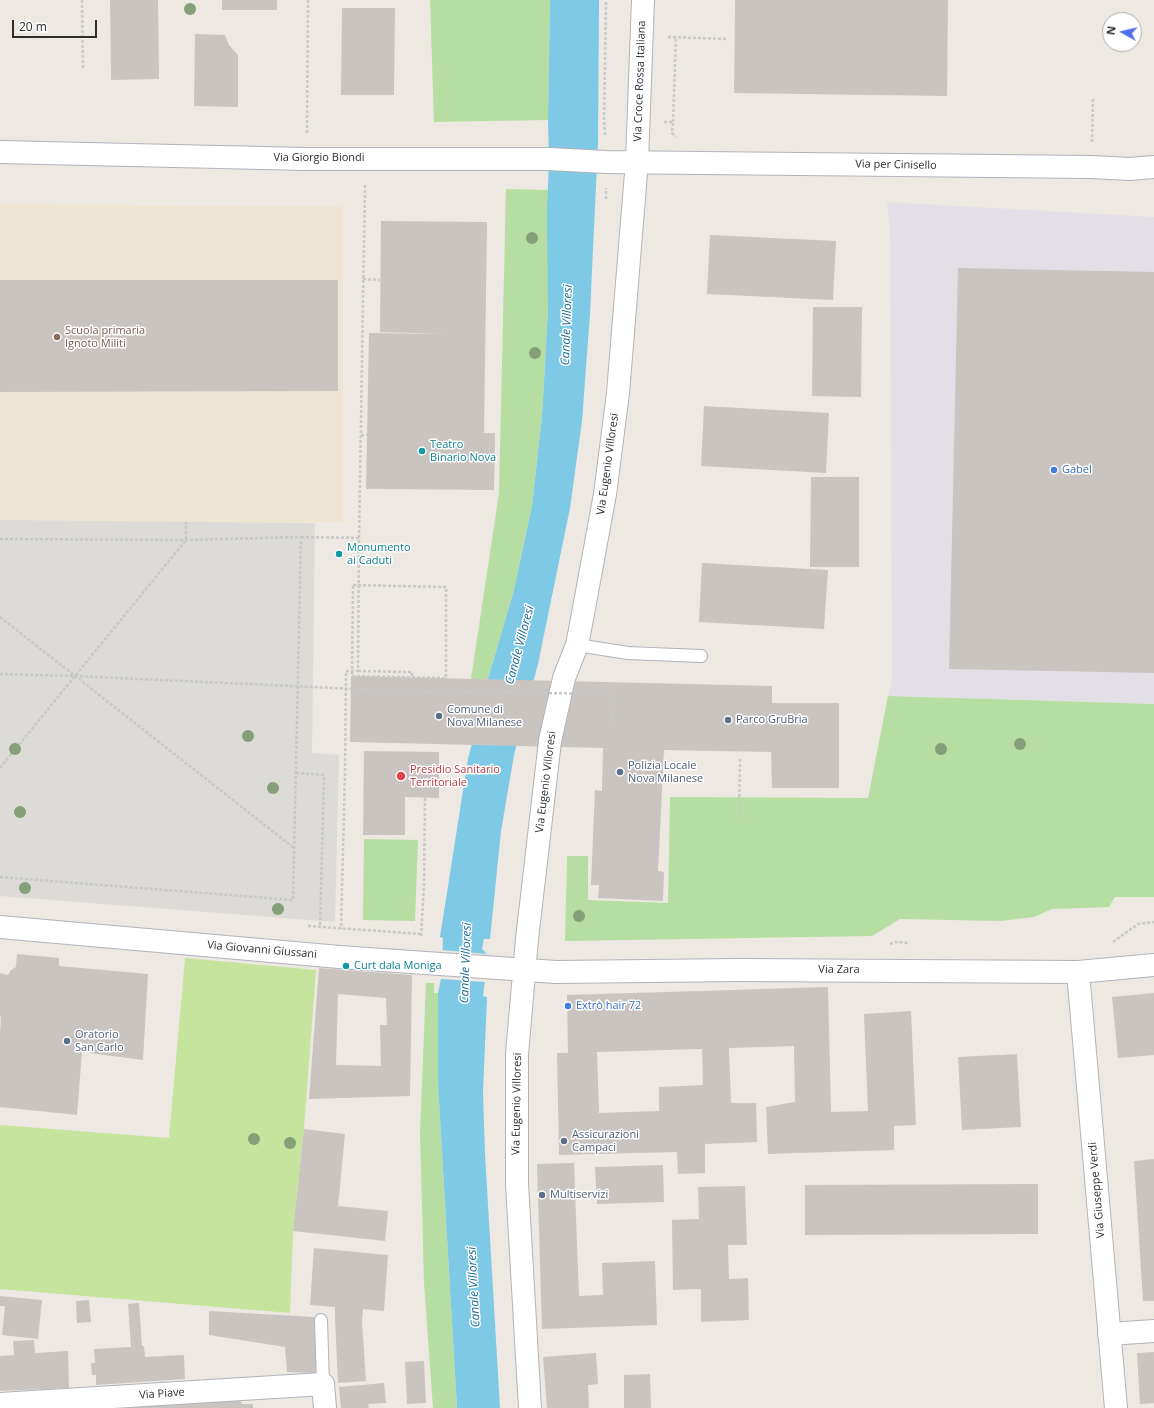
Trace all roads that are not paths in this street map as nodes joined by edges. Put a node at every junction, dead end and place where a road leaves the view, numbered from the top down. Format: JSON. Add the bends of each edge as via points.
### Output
{"nodes":[{"id":1,"x":642,"y":0,"type":"edge"},
{"id":2,"x":0,"y":152,"type":"edge"},
{"id":3,"x":638,"y":161,"type":"junction"},
{"id":4,"x":1154,"y":168,"type":"edge"},
{"id":5,"x":1130,"y":169,"type":"junction"},
{"id":6,"x":1154,"y":174,"type":"edge"},
{"id":7,"x":577,"y":645,"type":"junction"},
{"id":8,"x":702,"y":656,"type":"dead end"},
{"id":9,"x":0,"y":928,"type":"edge"},
{"id":10,"x":1154,"y":965,"type":"edge"},
{"id":11,"x":524,"y":970,"type":"junction"},
{"id":12,"x":1078,"y":972,"type":"junction"},
{"id":13,"x":321,"y":1320,"type":"dead end"},
{"id":14,"x":1154,"y":1331,"type":"edge"},
{"id":15,"x":1109,"y":1334,"type":"junction"},
{"id":16,"x":323,"y":1384,"type":"junction"},
{"id":17,"x":0,"y":1404,"type":"edge"},
{"id":18,"x":325,"y":1408,"type":"edge"},
{"id":19,"x":530,"y":1408,"type":"edge"},
{"id":20,"x":1116,"y":1408,"type":"edge"}],
"edges":[{"from":1,"to":3,"type":"street","name":"Via Croce Rossa Italiana"},
{"from":2,"to":3,"type":"street","name":"Via Giorgio Biondi","via":[[306,159]]},
{"from":3,"to":5,"type":"street","name":"Via per Cinisello"},
{"from":3,"to":7,"type":"street","name":"Via Eugenio Villoresi","via":[[618,393],[605,494]]},
{"from":4,"to":5,"type":"street","name":"Via per Cinisello"},
{"from":5,"to":6,"type":"street"},
{"from":7,"to":8,"type":"lane","via":[[628,653]]},
{"from":7,"to":11,"type":"street","name":"Via Eugenio Villoresi","via":[[564,678],[550,741]]},
{"from":9,"to":11,"type":"street","name":"Via Giovanni Giussani"},
{"from":10,"to":12,"type":"street","name":"Via Zara"},
{"from":11,"to":12,"type":"street","name":"Via Zara"},
{"from":11,"to":19,"type":"street","name":"Via Eugenio Villoresi","via":[[517,1054],[517,1184]]},
{"from":12,"to":15,"type":"street","name":"Via Giuseppe Verdi"},
{"from":13,"to":16,"type":"lane"},
{"from":14,"to":15,"type":"street"},
{"from":15,"to":20,"type":"street","name":"Via Giuseppe Verdi"},
{"from":16,"to":17,"type":"street","name":"Via Piave"},
{"from":16,"to":18,"type":"street"}]}
